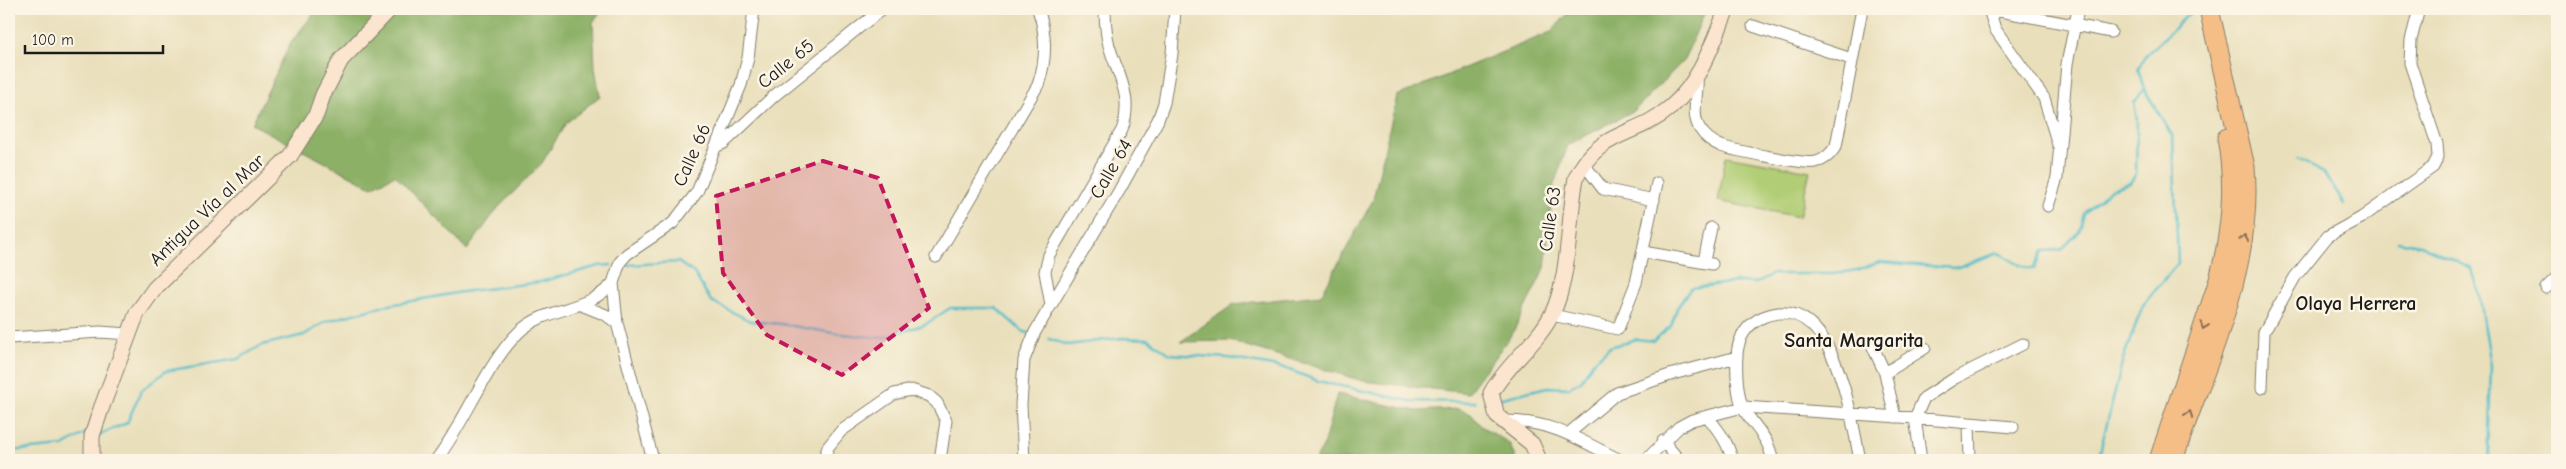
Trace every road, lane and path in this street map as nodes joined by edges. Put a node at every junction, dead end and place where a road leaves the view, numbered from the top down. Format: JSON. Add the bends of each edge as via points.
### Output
{"nodes":[{"id":1,"x":390,"y":9,"type":"edge"},
{"id":2,"x":754,"y":9,"type":"edge"},
{"id":3,"x":882,"y":9,"type":"edge"},
{"id":4,"x":1038,"y":9,"type":"edge"},
{"id":5,"x":1105,"y":9,"type":"edge"},
{"id":6,"x":1175,"y":9,"type":"edge"},
{"id":7,"x":1727,"y":9,"type":"edge"},
{"id":8,"x":1862,"y":9,"type":"edge"},
{"id":9,"x":1989,"y":9,"type":"edge"},
{"id":10,"x":2078,"y":9,"type":"edge"},
{"id":11,"x":2196,"y":9,"type":"edge"},
{"id":12,"x":2209,"y":9,"type":"edge"},
{"id":13,"x":2420,"y":9,"type":"edge"},
{"id":14,"x":2075,"y":25,"type":"junction"},
{"id":15,"x":1753,"y":26,"type":"dead end"},
{"id":16,"x":2112,"y":32,"type":"dead end"},
{"id":17,"x":2212,"y":52,"type":"junction"},
{"id":18,"x":1851,"y":59,"type":"junction"},
{"id":19,"x":1697,"y":76,"type":"junction"},
{"id":20,"x":715,"y":147,"type":"junction"},
{"id":21,"x":2060,"y":150,"type":"junction"},
{"id":22,"x":1583,"y":163,"type":"junction"},
{"id":23,"x":1657,"y":183,"type":"dead end"},
{"id":24,"x":1654,"y":200,"type":"junction"},
{"id":25,"x":2048,"y":206,"type":"dead end"},
{"id":26,"x":1711,"y":228,"type":"dead end"},
{"id":27,"x":1643,"y":252,"type":"junction"},
{"id":28,"x":936,"y":257,"type":"dead end"},
{"id":29,"x":2557,"y":277,"type":"edge"},
{"id":30,"x":613,"y":283,"type":"junction"},
{"id":31,"x":2546,"y":288,"type":"dead end"},
{"id":32,"x":581,"y":304,"type":"junction"},
{"id":33,"x":1051,"y":305,"type":"junction"},
{"id":34,"x":1552,"y":314,"type":"junction"},
{"id":35,"x":617,"y":323,"type":"junction"},
{"id":36,"x":130,"y":334,"type":"junction"},
{"id":37,"x":9,"y":338,"type":"edge"},
{"id":38,"x":2023,"y":344,"type":"dead end"},
{"id":39,"x":1872,"y":345,"type":"dead end"},
{"id":40,"x":1925,"y":348,"type":"dead end"},
{"id":41,"x":1737,"y":358,"type":"junction"},
{"id":42,"x":1885,"y":373,"type":"junction"},
{"id":43,"x":2262,"y":388,"type":"dead end"},
{"id":44,"x":1743,"y":407,"type":"junction"},
{"id":45,"x":1852,"y":414,"type":"junction"},
{"id":46,"x":1707,"y":416,"type":"junction"},
{"id":47,"x":1895,"y":416,"type":"junction"},
{"id":48,"x":1915,"y":418,"type":"junction"},
{"id":49,"x":1504,"y":422,"type":"junction"},
{"id":50,"x":1969,"y":423,"type":"junction"},
{"id":51,"x":2013,"y":427,"type":"dead end"},
{"id":52,"x":1568,"y":434,"type":"junction"},
{"id":53,"x":1663,"y":441,"type":"junction"},
{"id":54,"x":92,"y":460,"type":"edge"},
{"id":55,"x":436,"y":460,"type":"edge"},
{"id":56,"x":653,"y":460,"type":"edge"},
{"id":57,"x":824,"y":460,"type":"edge"},
{"id":58,"x":940,"y":460,"type":"edge"},
{"id":59,"x":1024,"y":460,"type":"edge"},
{"id":60,"x":1539,"y":460,"type":"edge"},
{"id":61,"x":1620,"y":460,"type":"edge"},
{"id":62,"x":1646,"y":460,"type":"edge"},
{"id":63,"x":1679,"y":460,"type":"edge"},
{"id":64,"x":1732,"y":460,"type":"edge"},
{"id":65,"x":1772,"y":460,"type":"edge"},
{"id":66,"x":1860,"y":460,"type":"edge"},
{"id":67,"x":1921,"y":460,"type":"edge"},
{"id":68,"x":1970,"y":460,"type":"edge"},
{"id":69,"x":2159,"y":460,"type":"edge"},
{"id":70,"x":2173,"y":460,"type":"edge"}],
"edges":[{"from":1,"to":36,"type":"main road","name":"Antigua Vía al Mar","via":[[341,60],[316,115],[290,156],[155,288],[137,313]]},
{"from":2,"to":20,"type":"street","name":"Calle 66","via":[[741,85]]},
{"from":3,"to":20,"type":"street","name":"Calle 65","via":[[774,96],[724,143]]},
{"from":4,"to":28,"type":"street","via":[[1045,45],[1038,85]]},
{"from":5,"to":33,"type":"street","via":[[1109,46],[1127,93],[1126,119],[1049,255],[1045,272]]},
{"from":6,"to":33,"type":"street","name":"Calle 64","via":[[1170,64],[1158,120]]},
{"from":7,"to":19,"type":"main road","name":"Calle 63"},
{"from":8,"to":18,"type":"street"},
{"from":9,"to":14,"type":"street"},
{"from":9,"to":21,"type":"street","via":[[1994,29],[2044,98]]},
{"from":10,"to":14,"type":"street"},
{"from":11,"to":17,"type":"highway"},
{"from":12,"to":17,"type":"highway"},
{"from":13,"to":43,"type":"street","via":[[2411,40],[2410,63],[2437,144],[2438,157],[2433,167],[2361,218],[2328,236],[2295,277],[2264,332]]},
{"from":14,"to":16,"type":"street"},
{"from":14,"to":21,"type":"street","via":[[2067,64]]},
{"from":15,"to":18,"type":"street"},
{"from":17,"to":69,"type":"highway","one_way":true,"via":[[2233,178],[2230,230],[2219,280]]},
{"from":70,"to":17,"type":"highway","one_way":true,"via":[[2234,286],[2245,238],[2245,167]]},
{"from":18,"to":19,"type":"street","via":[[1836,146],[1827,158],[1811,163],[1729,148],[1709,139],[1696,119]]},
{"from":19,"to":22,"type":"main road","name":"Calle 63","via":[[1671,107],[1599,146]]},
{"from":20,"to":30,"type":"street","name":"Calle 66","via":[[697,192],[686,208],[673,223],[620,262]]},
{"from":21,"to":25,"type":"street","via":[[2057,178]]},
{"from":22,"to":24,"type":"street","via":[[1602,189]]},
{"from":22,"to":34,"type":"main road","name":"Calle 63","via":[[1576,178],[1561,282]]},
{"from":23,"to":24,"type":"street"},
{"from":24,"to":27,"type":"street"},
{"from":26,"to":27,"type":"street","via":[[1708,262]]},
{"from":27,"to":34,"type":"street","via":[[1636,283],[1618,329]]},
{"from":29,"to":31,"type":"street"},
{"from":30,"to":32,"type":"street","via":[[598,297]]},
{"from":30,"to":35,"type":"street","name":"Calle 66"},
{"from":32,"to":35,"type":"street"},
{"from":32,"to":55,"type":"street","via":[[539,317],[520,332],[505,350]]},
{"from":33,"to":59,"type":"street","name":"Calle 64","via":[[1024,360],[1021,405]]},
{"from":34,"to":49,"type":"main road","name":"Calle 63","via":[[1491,393],[1494,411]]},
{"from":35,"to":56,"type":"street","name":"Calle 66"},
{"from":36,"to":37,"type":"street","via":[[100,332]]},
{"from":36,"to":54,"type":"main road","name":"Antigua Vía al Mar","via":[[92,436]]},
{"from":38,"to":48,"type":"street","via":[[1955,378],[1924,398]]},
{"from":39,"to":42,"type":"street"},
{"from":40,"to":42,"type":"street"},
{"from":41,"to":44,"type":"street"},
{"from":41,"to":45,"type":"street","via":[[1738,341],[1757,320],[1783,312],[1800,317],[1824,338],[1842,379]]},
{"from":41,"to":52,"type":"street","via":[[1616,393]]},
{"from":42,"to":47,"type":"street"},
{"from":44,"to":45,"type":"street"},
{"from":44,"to":46,"type":"street"},
{"from":44,"to":65,"type":"street","via":[[1765,437]]},
{"from":45,"to":47,"type":"street"},
{"from":45,"to":66,"type":"street"},
{"from":46,"to":53,"type":"street","via":[[1679,426]]},
{"from":46,"to":64,"type":"street","via":[[1721,434]]},
{"from":47,"to":48,"type":"street"},
{"from":48,"to":50,"type":"street"},
{"from":48,"to":67,"type":"street"},
{"from":49,"to":52,"type":"street","via":[[1532,422]]},
{"from":49,"to":60,"type":"main road","name":"Calle 63","via":[[1532,444]]},
{"from":50,"to":51,"type":"street"},
{"from":50,"to":68,"type":"street"},
{"from":52,"to":61,"type":"street"},
{"from":53,"to":62,"type":"street"},
{"from":53,"to":63,"type":"street"},
{"from":57,"to":58,"type":"street","via":[[828,447],[841,431],[894,394],[911,390],[929,396],[944,416],[946,428]]}]}
